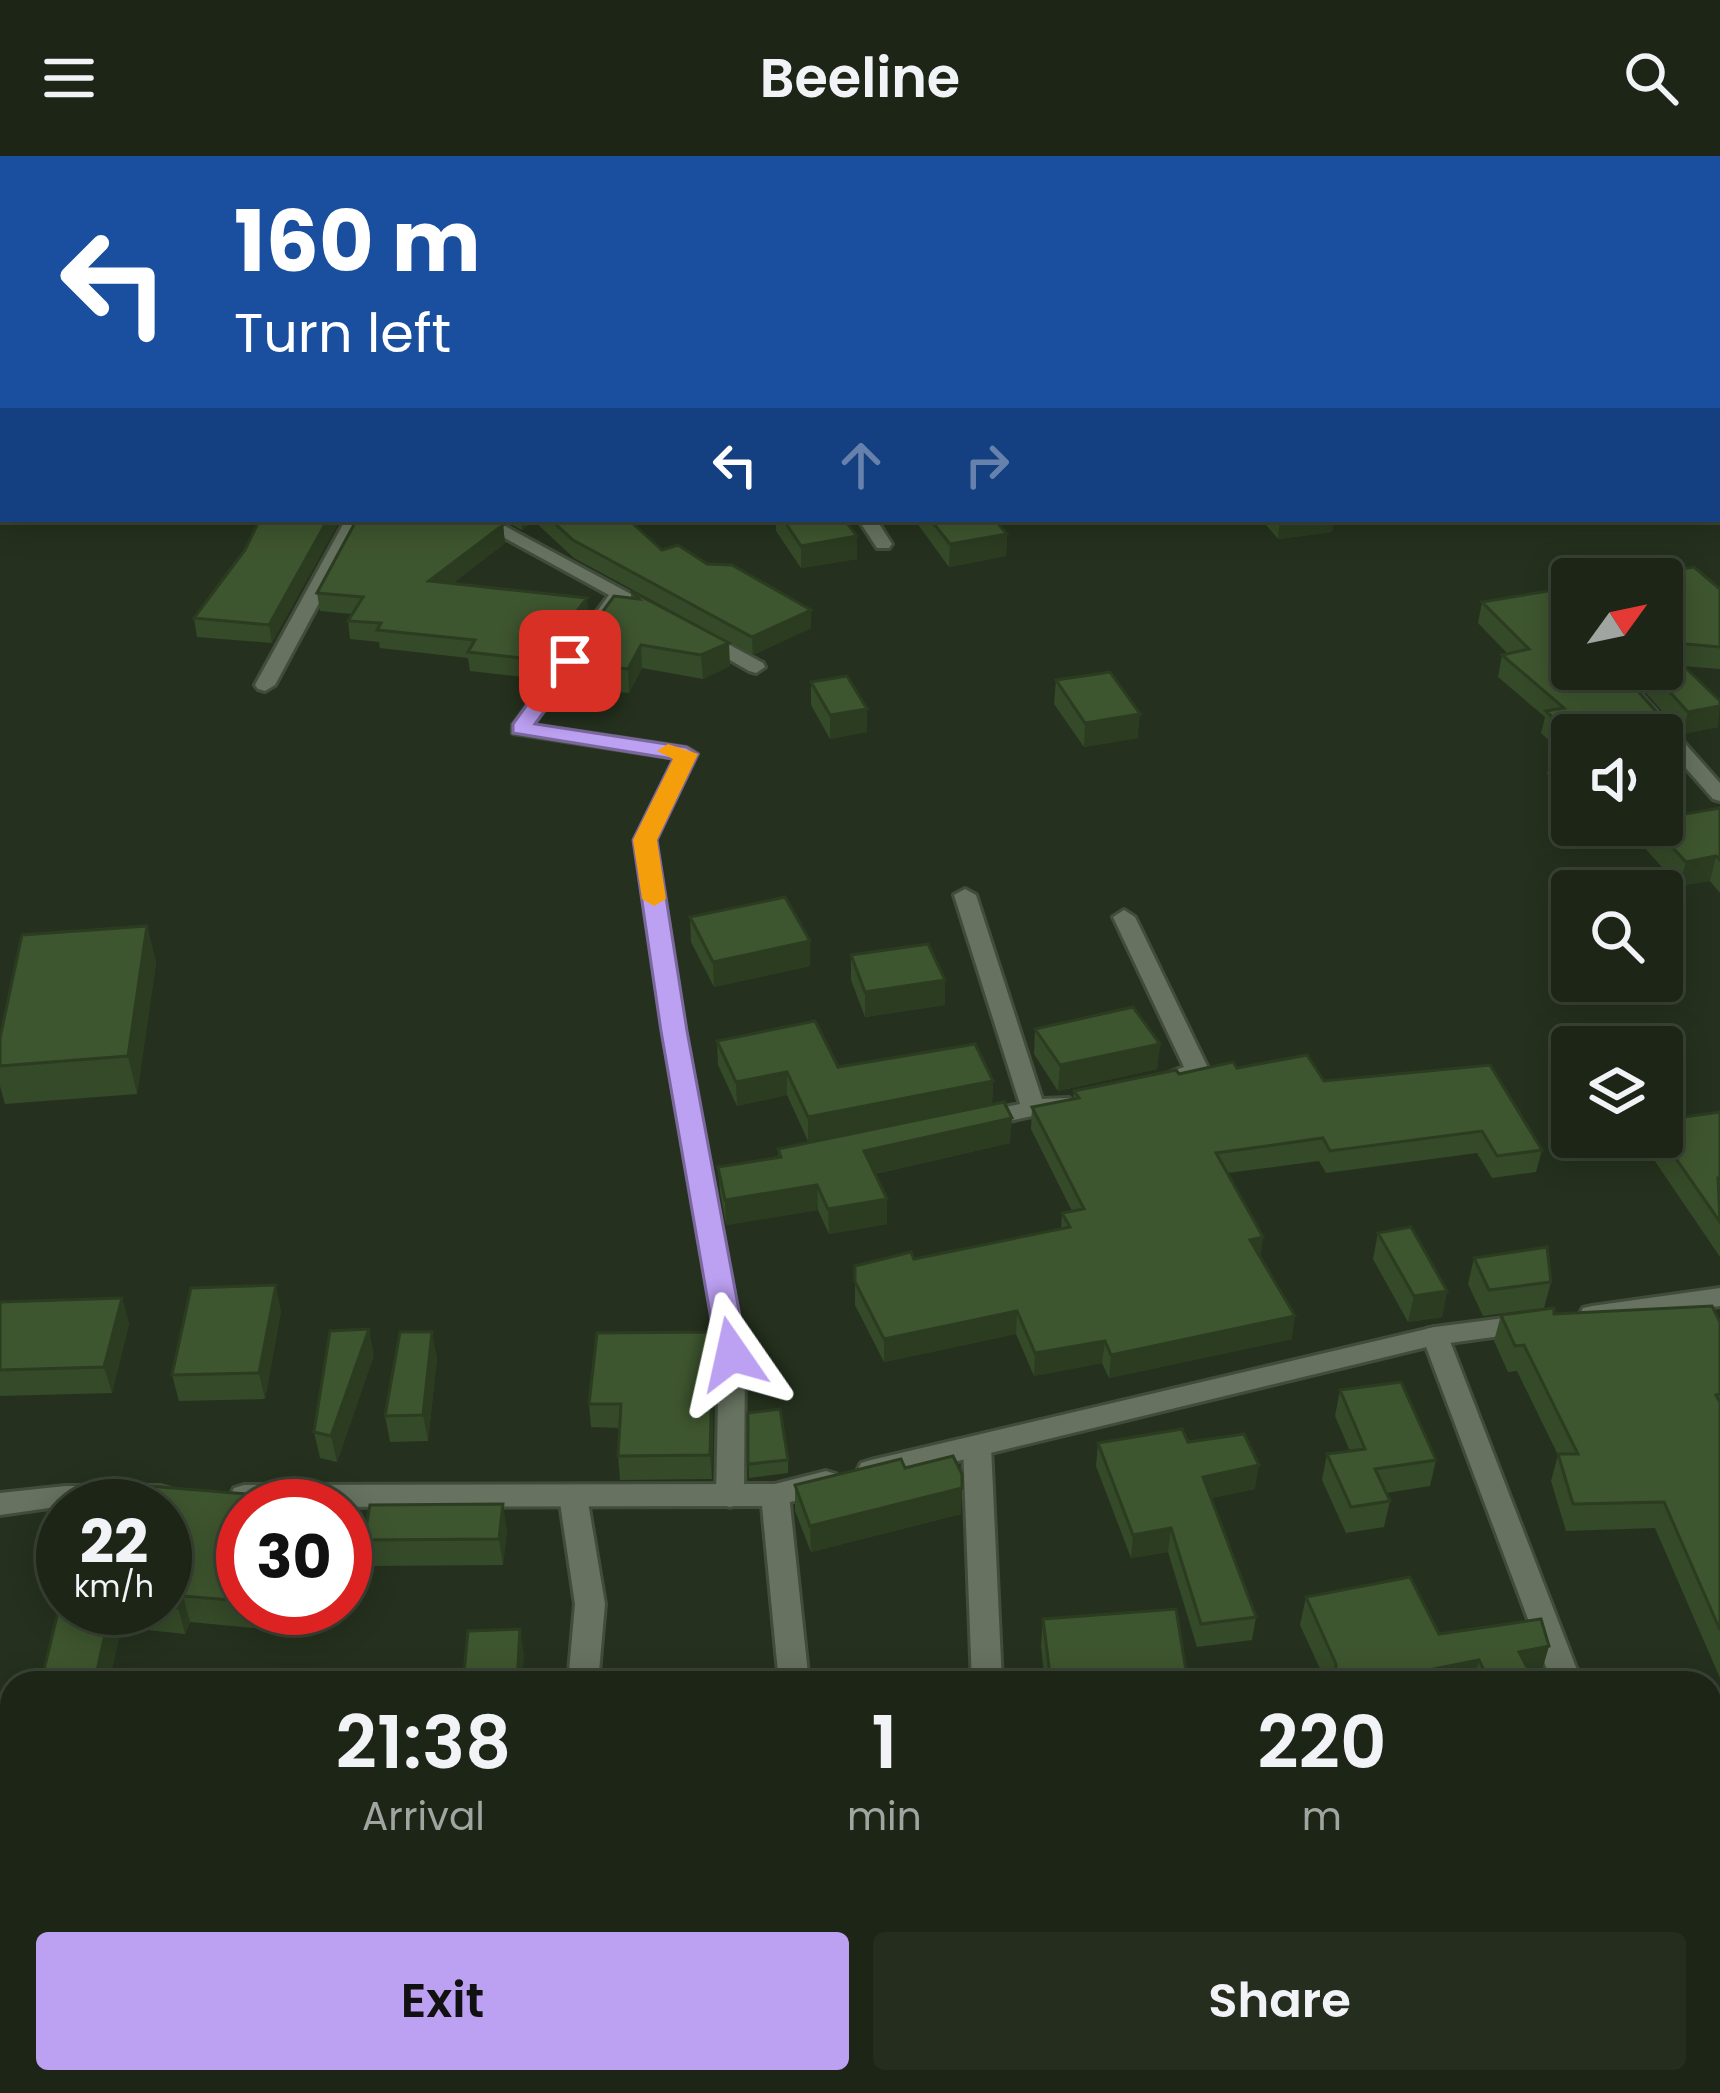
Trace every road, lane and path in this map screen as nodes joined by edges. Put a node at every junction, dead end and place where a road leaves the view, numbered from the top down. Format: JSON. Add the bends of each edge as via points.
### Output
{"nodes":[{"id":1,"x":353,"y":522,"type":"edge"},
{"id":2,"x":485,"y":522,"type":"edge"},
{"id":3,"x":869,"y":522,"type":"edge"},
{"id":4,"x":883,"y":544,"type":"dead end"},
{"id":5,"x":620,"y":593,"type":"junction"},
{"id":6,"x":656,"y":611,"type":"edge"},
{"id":7,"x":694,"y":632,"type":"edge"},
{"id":8,"x":756,"y":667,"type":"dead end"},
{"id":9,"x":265,"y":685,"type":"dead end"},
{"id":10,"x":1628,"y":690,"type":"edge"},
{"id":11,"x":1720,"y":795,"type":"edge"},
{"id":12,"x":965,"y":895,"type":"dead end"},
{"id":13,"x":1124,"y":917,"type":"dead end"},
{"id":14,"x":1143,"y":1086,"type":"edge"},
{"id":15,"x":1077,"y":1100,"type":"edge"},
{"id":16,"x":1033,"y":1108,"type":"junction"},
{"id":17,"x":944,"y":1126,"type":"edge"},
{"id":18,"x":1720,"y":1297,"type":"edge"},
{"id":19,"x":1436,"y":1336,"type":"junction"},
{"id":20,"x":977,"y":1446,"type":"junction"},
{"id":21,"x":775,"y":1495,"type":"junction"},
{"id":22,"x":573,"y":1496,"type":"junction"},
{"id":23,"x":730,"y":1496,"type":"junction"},
{"id":24,"x":0,"y":1504,"type":"edge"},
{"id":25,"x":584,"y":1671,"type":"edge"},
{"id":26,"x":793,"y":1671,"type":"edge"},
{"id":27,"x":986,"y":1671,"type":"edge"},
{"id":28,"x":1563,"y":1671,"type":"edge"}],
"edges":[{"from":1,"to":9,"type":"street"},
{"from":2,"to":5,"type":"street"},
{"from":3,"to":4,"type":"street"},
{"from":5,"to":6,"type":"street"},
{"from":5,"to":23,"type":"street","via":[[520,729],[686,754],[645,840],[710,1174],[732,1354]]},
{"from":7,"to":8,"type":"street"},
{"from":10,"to":11,"type":"street"},
{"from":12,"to":16,"type":"street"},
{"from":13,"to":14,"type":"street","via":[[1197,1070]]},
{"from":15,"to":16,"type":"street"},
{"from":16,"to":17,"type":"street"},
{"from":18,"to":19,"type":"street"},
{"from":19,"to":20,"type":"street"},
{"from":19,"to":28,"type":"street"},
{"from":20,"to":21,"type":"street"},
{"from":20,"to":27,"type":"street"},
{"from":21,"to":23,"type":"street"},
{"from":21,"to":26,"type":"street"},
{"from":22,"to":23,"type":"street"},
{"from":22,"to":24,"type":"street","via":[[65,1497]]},
{"from":22,"to":25,"type":"street","via":[[590,1604]]}]}
